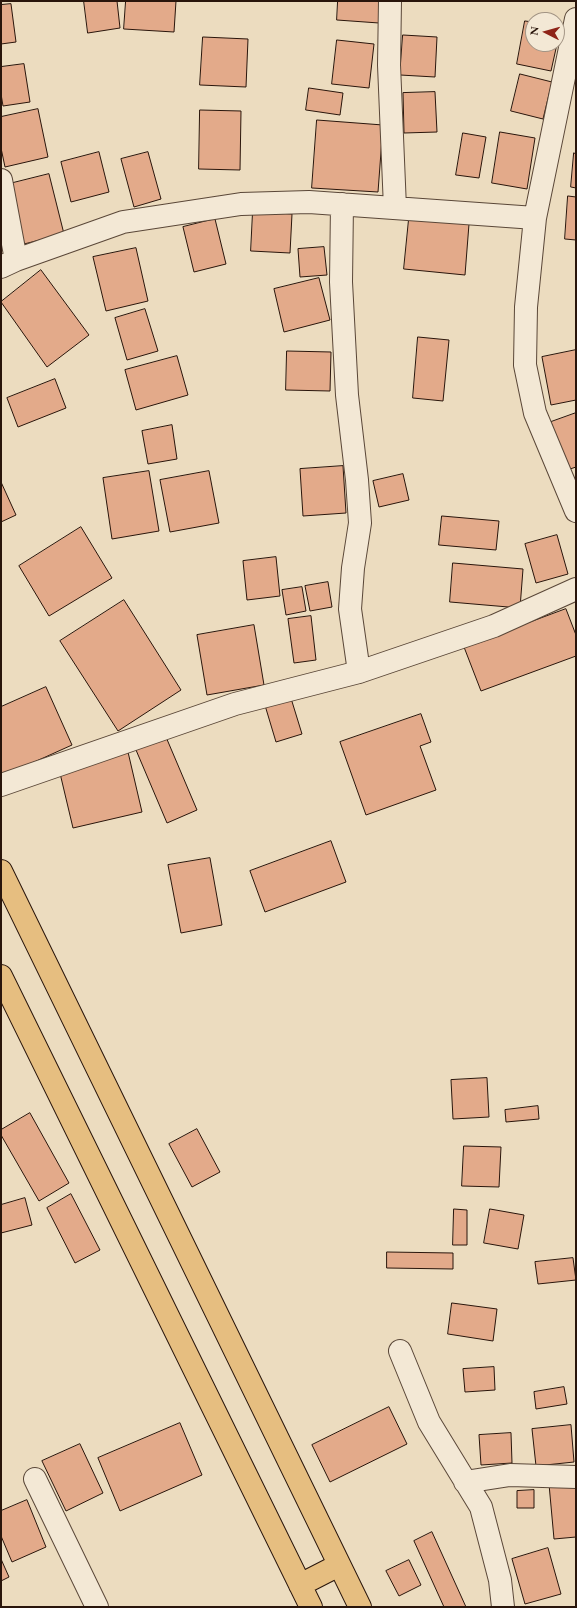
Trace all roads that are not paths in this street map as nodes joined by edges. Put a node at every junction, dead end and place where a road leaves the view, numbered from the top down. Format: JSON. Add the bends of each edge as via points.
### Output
{"nodes":[{"id":1,"x":390,"y":1,"type":"edge"},
{"id":2,"x":576,"y":19,"type":"edge"},
{"id":3,"x":1,"y":180,"type":"edge"},
{"id":4,"x":342,"y":204,"type":"junction"},
{"id":5,"x":395,"y":208,"type":"junction"},
{"id":6,"x":534,"y":218,"type":"junction"},
{"id":7,"x":8,"y":263,"type":"edge"},
{"id":8,"x":576,"y":511,"type":"edge"},
{"id":9,"x":576,"y":589,"type":"edge"},
{"id":10,"x":359,"y":672,"type":"junction"},
{"id":11,"x":1,"y":785,"type":"edge"},
{"id":12,"x":1,"y":871,"type":"edge"},
{"id":13,"x":1,"y":976,"type":"edge"},
{"id":14,"x":400,"y":1351,"type":"dead end"},
{"id":15,"x":576,"y":1477,"type":"edge"},
{"id":16,"x":35,"y":1479,"type":"dead end"},
{"id":17,"x":465,"y":1482,"type":"junction"},
{"id":18,"x":340,"y":1565,"type":"junction"},
{"id":19,"x":300,"y":1585,"type":"junction"},
{"id":20,"x":97,"y":1607,"type":"edge"},
{"id":21,"x":311,"y":1607,"type":"edge"},
{"id":22,"x":360,"y":1607,"type":"edge"},
{"id":23,"x":503,"y":1607,"type":"edge"}],
"edges":[{"from":1,"to":5,"type":"street","via":[[388,65]]},
{"from":2,"to":6,"type":"street"},
{"from":3,"to":7,"type":"street"},
{"from":4,"to":5,"type":"street"},
{"from":4,"to":7,"type":"street","via":[[241,204],[123,222]]},
{"from":4,"to":10,"type":"street","via":[[341,282],[347,395],[360,523],[350,609]]},
{"from":5,"to":6,"type":"street"},
{"from":6,"to":8,"type":"street","via":[[526,307],[525,365],[535,413]]},
{"from":9,"to":10,"type":"street","via":[[494,626]]},
{"from":10,"to":11,"type":"street","via":[[235,704]]},
{"from":12,"to":18,"type":"main road"},
{"from":13,"to":19,"type":"main road"},
{"from":14,"to":17,"type":"street","via":[[429,1422]]},
{"from":15,"to":17,"type":"street","via":[[510,1474]]},
{"from":16,"to":20,"type":"street"},
{"from":17,"to":23,"type":"street","via":[[481,1508],[500,1580]]},
{"from":18,"to":19,"type":"main road"},
{"from":18,"to":22,"type":"main road"},
{"from":19,"to":21,"type":"main road"}]}
